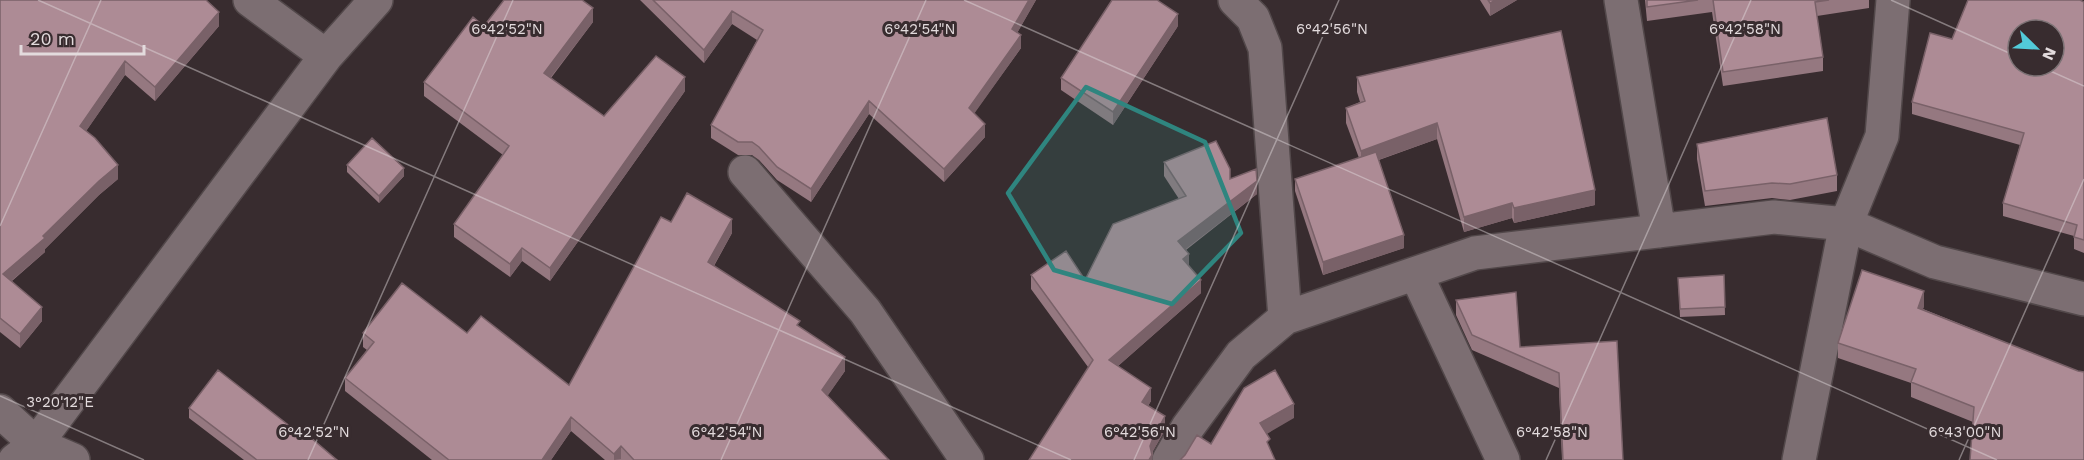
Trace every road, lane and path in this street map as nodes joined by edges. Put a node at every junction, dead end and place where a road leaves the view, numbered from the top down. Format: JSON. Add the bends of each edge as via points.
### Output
{"nodes":[{"id":1,"x":250,"y":0,"type":"edge"},
{"id":2,"x":376,"y":0,"type":"edge"},
{"id":3,"x":1235,"y":0,"type":"edge"},
{"id":4,"x":1621,"y":0,"type":"edge"},
{"id":5,"x":1893,"y":0,"type":"edge"},
{"id":6,"x":326,"y":56,"type":"junction"},
{"id":7,"x":745,"y":172,"type":"dead end"},
{"id":8,"x":1846,"y":224,"type":"junction"},
{"id":9,"x":1659,"y":231,"type":"junction"},
{"id":10,"x":1416,"y":274,"type":"junction"},
{"id":11,"x":2084,"y":299,"type":"edge"},
{"id":12,"x":1285,"y":318,"type":"junction"},
{"id":13,"x":0,"y":411,"type":"edge"},
{"id":14,"x":25,"y":452,"type":"edge"},
{"id":15,"x":73,"y":460,"type":"edge"},
{"id":16,"x":967,"y":460,"type":"edge"},
{"id":17,"x":1169,"y":460,"type":"edge"},
{"id":18,"x":1503,"y":460,"type":"edge"},
{"id":19,"x":1799,"y":460,"type":"edge"}],
"edges":[{"from":1,"to":6,"type":"street"},
{"from":2,"to":6,"type":"street"},
{"from":3,"to":12,"type":"street","via":[[1253,18],[1265,48]]},
{"from":4,"to":9,"type":"street"},
{"from":5,"to":8,"type":"street","via":[[1882,136]]},
{"from":6,"to":14,"type":"street"},
{"from":7,"to":16,"type":"street","via":[[865,311]]},
{"from":8,"to":9,"type":"street","via":[[1774,217]]},
{"from":8,"to":11,"type":"street","via":[[1935,262]]},
{"from":8,"to":19,"type":"street"},
{"from":9,"to":10,"type":"street","via":[[1475,253]]},
{"from":10,"to":12,"type":"street"},
{"from":10,"to":18,"type":"street"},
{"from":12,"to":17,"type":"street","via":[[1241,355]]},
{"from":13,"to":14,"type":"street"},
{"from":14,"to":15,"type":"street"}]}
